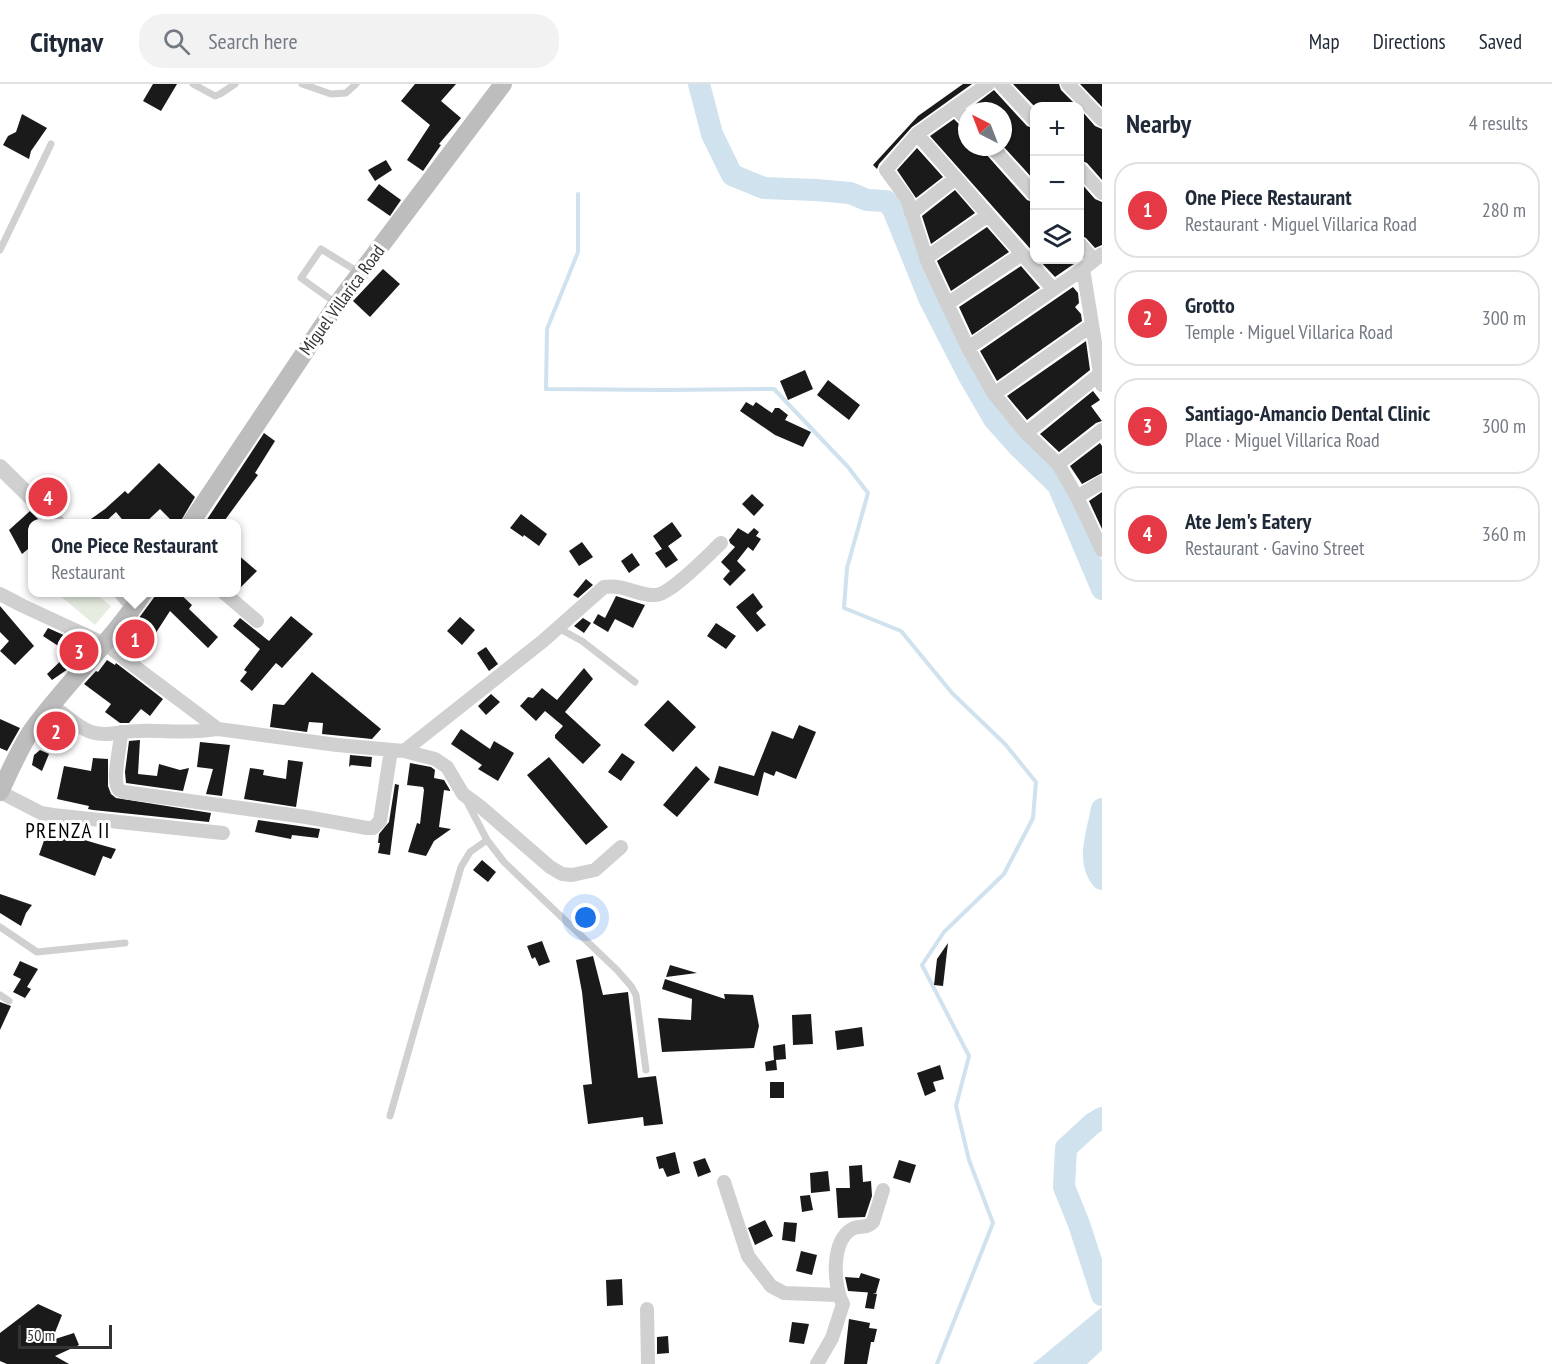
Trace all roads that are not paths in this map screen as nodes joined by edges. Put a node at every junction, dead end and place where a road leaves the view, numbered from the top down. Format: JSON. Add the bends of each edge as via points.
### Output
{"nodes":[{"id":1,"x":194,"y":84,"type":"edge"},
{"id":2,"x":235,"y":84,"type":"edge"},
{"id":3,"x":302,"y":84,"type":"edge"},
{"id":4,"x":356,"y":84,"type":"edge"},
{"id":5,"x":503,"y":84,"type":"edge"},
{"id":6,"x":988,"y":84,"type":"edge"},
{"id":7,"x":1001,"y":84,"type":"edge"},
{"id":8,"x":1068,"y":84,"type":"edge"},
{"id":9,"x":955,"y":107,"type":"junction"},
{"id":10,"x":958,"y":110,"type":"edge"},
{"id":11,"x":1030,"y":115,"type":"edge"},
{"id":12,"x":1102,"y":120,"type":"edge"},
{"id":13,"x":917,"y":134,"type":"junction"},
{"id":14,"x":51,"y":144,"type":"dead end"},
{"id":15,"x":1000,"y":156,"type":"edge"},
{"id":16,"x":1084,"y":173,"type":"edge"},
{"id":17,"x":956,"y":178,"type":"junction"},
{"id":18,"x":1030,"y":189,"type":"edge"},
{"id":19,"x":1102,"y":193,"type":"edge"},
{"id":20,"x":912,"y":213,"type":"junction"},
{"id":21,"x":988,"y":215,"type":"junction"},
{"id":22,"x":1084,"y":247,"type":"edge"},
{"id":23,"x":0,"y":250,"type":"edge"},
{"id":24,"x":1022,"y":254,"type":"junction"},
{"id":25,"x":1098,"y":257,"type":"edge"},
{"id":26,"x":926,"y":258,"type":"junction"},
{"id":27,"x":1083,"y":269,"type":"junction"},
{"id":28,"x":360,"y":273,"type":"junction"},
{"id":29,"x":1053,"y":289,"type":"junction"},
{"id":30,"x":337,"y":304,"type":"junction"},
{"id":31,"x":947,"y":304,"type":"junction"},
{"id":32,"x":1092,"y":324,"type":"junction"},
{"id":33,"x":968,"y":348,"type":"junction"},
{"id":34,"x":1101,"y":379,"type":"edge"},
{"id":35,"x":994,"y":394,"type":"junction"},
{"id":36,"x":1102,"y":430,"type":"edge"},
{"id":37,"x":1026,"y":433,"type":"junction"},
{"id":38,"x":1058,"y":464,"type":"junction"},
{"id":39,"x":0,"y":467,"type":"edge"},
{"id":40,"x":1102,"y":482,"type":"edge"},
{"id":41,"x":1077,"y":497,"type":"junction"},
{"id":42,"x":53,"y":519,"type":"edge"},
{"id":43,"x":193,"y":519,"type":"edge"},
{"id":44,"x":721,"y":543,"type":"dead end"},
{"id":45,"x":1102,"y":549,"type":"edge"},
{"id":46,"x":0,"y":594,"type":"edge"},
{"id":47,"x":228,"y":597,"type":"edge"},
{"id":48,"x":139,"y":600,"type":"edge"},
{"id":49,"x":257,"y":621,"type":"dead end"},
{"id":50,"x":558,"y":628,"type":"junction"},
{"id":51,"x":105,"y":644,"type":"junction"},
{"id":52,"x":635,"y":682,"type":"dead end"},
{"id":53,"x":52,"y":705,"type":"junction"},
{"id":54,"x":218,"y":729,"type":"junction"},
{"id":55,"x":121,"y":732,"type":"junction"},
{"id":56,"x":397,"y":750,"type":"junction"},
{"id":57,"x":0,"y":792,"type":"edge"},
{"id":58,"x":463,"y":794,"type":"junction"},
{"id":59,"x":223,"y":833,"type":"dead end"},
{"id":60,"x":487,"y":840,"type":"junction"},
{"id":61,"x":621,"y":847,"type":"dead end"},
{"id":62,"x":0,"y":927,"type":"edge"},
{"id":63,"x":125,"y":943,"type":"dead end"},
{"id":64,"x":0,"y":995,"type":"edge"},
{"id":65,"x":9,"y":1001,"type":"dead end"},
{"id":66,"x":646,"y":1070,"type":"dead end"},
{"id":67,"x":390,"y":1116,"type":"dead end"},
{"id":68,"x":724,"y":1182,"type":"dead end"},
{"id":69,"x":883,"y":1190,"type":"dead end"},
{"id":70,"x":837,"y":1295,"type":"junction"},
{"id":71,"x":647,"y":1309,"type":"dead end"},
{"id":72,"x":648,"y":1364,"type":"edge"},
{"id":73,"x":817,"y":1364,"type":"edge"}],
"edges":[{"from":1,"to":2,"type":"lane","via":[[215,96]]},
{"from":3,"to":4,"type":"lane","via":[[332,94],[346,93]]},
{"from":5,"to":28,"type":"main road","name":"Miguel Villarica Road"},
{"from":6,"to":9,"type":"street"},
{"from":7,"to":11,"type":"street"},
{"from":8,"to":12,"type":"street"},
{"from":9,"to":10,"type":"street"},
{"from":9,"to":13,"type":"street"},
{"from":13,"to":17,"type":"street"},
{"from":13,"to":20,"type":"street","via":[[886,170]]},
{"from":14,"to":23,"type":"lane"},
{"from":15,"to":18,"type":"street"},
{"from":16,"to":19,"type":"street"},
{"from":17,"to":20,"type":"street"},
{"from":17,"to":21,"type":"street"},
{"from":20,"to":26,"type":"street"},
{"from":21,"to":24,"type":"street"},
{"from":21,"to":26,"type":"street"},
{"from":22,"to":25,"type":"street"},
{"from":24,"to":29,"type":"street"},
{"from":24,"to":31,"type":"street"},
{"from":25,"to":27,"type":"street"},
{"from":26,"to":31,"type":"street"},
{"from":27,"to":29,"type":"street"},
{"from":27,"to":32,"type":"street"},
{"from":28,"to":30,"type":"main road","name":"Miguel Villarica Road"},
{"from":28,"to":30,"type":"lane","via":[[321,249],[301,278]]},
{"from":29,"to":33,"type":"street"},
{"from":30,"to":43,"type":"main road","name":"Miguel Villarica Road"},
{"from":31,"to":33,"type":"street"},
{"from":32,"to":34,"type":"street"},
{"from":32,"to":35,"type":"street"},
{"from":33,"to":35,"type":"street"},
{"from":34,"to":37,"type":"street"},
{"from":35,"to":37,"type":"street"},
{"from":36,"to":38,"type":"street"},
{"from":37,"to":38,"type":"street"},
{"from":38,"to":41,"type":"street"},
{"from":39,"to":42,"type":"street"},
{"from":40,"to":41,"type":"street"},
{"from":41,"to":45,"type":"street"},
{"from":44,"to":50,"type":"street","via":[[675,585],[656,596],[617,585],[604,587]]},
{"from":46,"to":51,"type":"street"},
{"from":47,"to":49,"type":"street"},
{"from":48,"to":51,"type":"main road"},
{"from":50,"to":52,"type":"lane","via":[[582,641]]},
{"from":50,"to":56,"type":"street"},
{"from":51,"to":53,"type":"main road"},
{"from":51,"to":54,"type":"street"},
{"from":53,"to":55,"type":"street","via":[[90,732]]},
{"from":53,"to":57,"type":"main road","via":[[18,753]]},
{"from":54,"to":55,"type":"street"},
{"from":54,"to":56,"type":"street"},
{"from":55,"to":56,"type":"street","via":[[115,781],[124,792],[368,828],[380,821]]},
{"from":56,"to":58,"type":"street","via":[[442,763]]},
{"from":57,"to":59,"type":"street","via":[[41,813]]},
{"from":58,"to":60,"type":"lane"},
{"from":58,"to":61,"type":"street","via":[[562,874],[596,870]]},
{"from":60,"to":66,"type":"lane","via":[[504,862],[631,986]]},
{"from":60,"to":67,"type":"lane","via":[[470,852],[460,867]]},
{"from":62,"to":63,"type":"lane","via":[[37,951]]},
{"from":64,"to":65,"type":"lane"},
{"from":68,"to":70,"type":"street","via":[[748,1256],[771,1286],[784,1293]]},
{"from":69,"to":70,"type":"street","via":[[873,1222],[842,1237],[835,1278]]},
{"from":70,"to":73,"type":"street","via":[[843,1304],[832,1338]]},
{"from":71,"to":72,"type":"street"}]}
